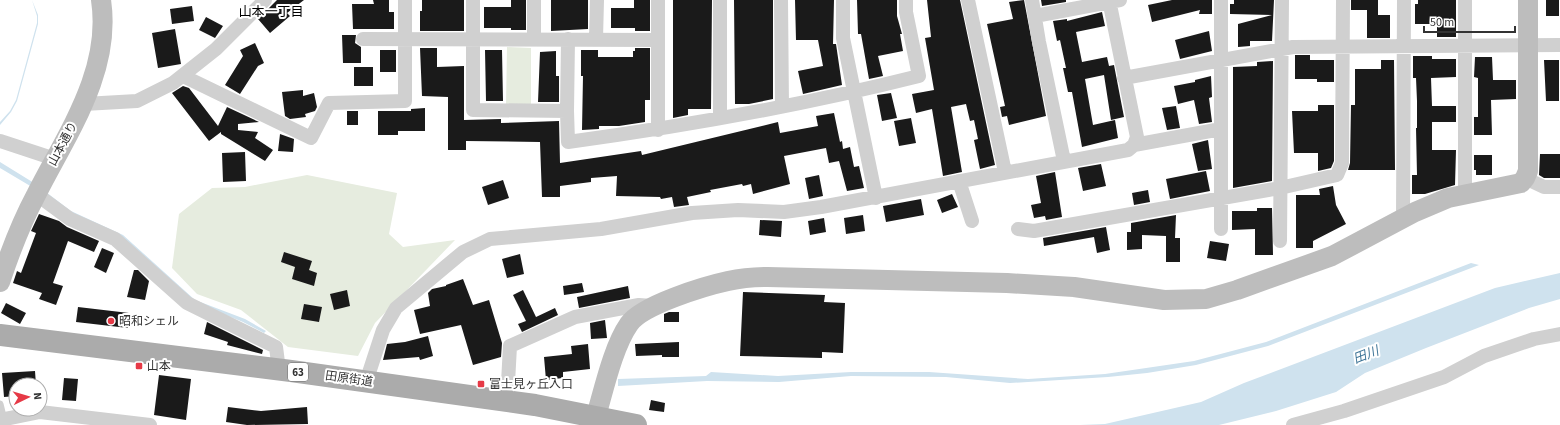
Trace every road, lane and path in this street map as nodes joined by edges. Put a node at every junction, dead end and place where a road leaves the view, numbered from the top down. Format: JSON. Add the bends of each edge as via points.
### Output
{"nodes":[{"id":1,"x":100,"y":0,"type":"edge"},
{"id":2,"x":265,"y":0,"type":"edge"},
{"id":3,"x":405,"y":0,"type":"edge"},
{"id":4,"x":473,"y":0,"type":"edge"},
{"id":5,"x":534,"y":0,"type":"edge"},
{"id":6,"x":597,"y":0,"type":"edge"},
{"id":7,"x":658,"y":0,"type":"edge"},
{"id":8,"x":720,"y":0,"type":"edge"},
{"id":9,"x":781,"y":0,"type":"edge"},
{"id":10,"x":843,"y":0,"type":"edge"},
{"id":11,"x":906,"y":0,"type":"edge"},
{"id":12,"x":968,"y":0,"type":"edge"},
{"id":13,"x":1032,"y":0,"type":"edge"},
{"id":14,"x":1221,"y":0,"type":"edge"},
{"id":15,"x":1282,"y":0,"type":"edge"},
{"id":16,"x":1344,"y":0,"type":"edge"},
{"id":17,"x":1404,"y":0,"type":"edge"},
{"id":18,"x":1465,"y":0,"type":"edge"},
{"id":19,"x":1528,"y":0,"type":"edge"},
{"id":20,"x":1113,"y":1,"type":"edge"},
{"id":21,"x":1035,"y":16,"type":"junction"},
{"id":22,"x":406,"y":38,"type":"junction"},
{"id":23,"x":473,"y":38,"type":"junction"},
{"id":24,"x":363,"y":39,"type":"dead end"},
{"id":25,"x":534,"y":39,"type":"junction"},
{"id":26,"x":568,"y":39,"type":"junction"},
{"id":27,"x":596,"y":39,"type":"junction"},
{"id":28,"x":657,"y":40,"type":"junction"},
{"id":29,"x":1528,"y":45,"type":"junction"},
{"id":30,"x":1560,"y":45,"type":"edge"},
{"id":31,"x":1342,"y":46,"type":"junction"},
{"id":32,"x":1404,"y":46,"type":"junction"},
{"id":33,"x":1464,"y":46,"type":"junction"},
{"id":34,"x":1281,"y":48,"type":"junction"},
{"id":35,"x":1221,"y":60,"type":"junction"},
{"id":36,"x":183,"y":76,"type":"junction"},
{"id":37,"x":1124,"y":78,"type":"junction"},
{"id":38,"x":854,"y":92,"type":"junction"},
{"id":39,"x":84,"y":104,"type":"junction"},
{"id":40,"x":782,"y":106,"type":"junction"},
{"id":41,"x":567,"y":111,"type":"junction"},
{"id":42,"x":720,"y":118,"type":"junction"},
{"id":43,"x":1220,"y":129,"type":"junction"},
{"id":44,"x":658,"y":130,"type":"junction"},
{"id":45,"x":0,"y":141,"type":"edge"},
{"id":46,"x":1134,"y":146,"type":"junction"},
{"id":47,"x":55,"y":159,"type":"junction"},
{"id":48,"x":1064,"y":161,"type":"junction"},
{"id":49,"x":1005,"y":172,"type":"junction"},
{"id":50,"x":1525,"y":178,"type":"junction"},
{"id":51,"x":959,"y":181,"type":"junction"},
{"id":52,"x":1560,"y":186,"type":"edge"},
{"id":53,"x":1280,"y":188,"type":"junction"},
{"id":54,"x":36,"y":194,"type":"junction"},
{"id":55,"x":1465,"y":194,"type":"junction"},
{"id":56,"x":876,"y":198,"type":"junction"},
{"id":57,"x":1220,"y":198,"type":"junction"},
{"id":58,"x":1403,"y":219,"type":"junction"},
{"id":59,"x":972,"y":221,"type":"dead end"},
{"id":60,"x":1018,"y":229,"type":"dead end"},
{"id":61,"x":1221,"y":229,"type":"dead end"},
{"id":62,"x":1280,"y":242,"type":"dead end"},
{"id":63,"x":0,"y":282,"type":"edge"},
{"id":64,"x":652,"y":306,"type":"junction"},
{"id":65,"x":1560,"y":334,"type":"edge"},
{"id":66,"x":0,"y":335,"type":"edge"},
{"id":67,"x":279,"y":370,"type":"junction"},
{"id":68,"x":366,"y":382,"type":"junction"},
{"id":69,"x":507,"y":401,"type":"junction"},
{"id":70,"x":0,"y":404,"type":"edge"},
{"id":71,"x":0,"y":415,"type":"edge"},
{"id":72,"x":0,"y":420,"type":"edge"},
{"id":73,"x":616,"y":422,"type":"edge"},
{"id":74,"x":150,"y":425,"type":"edge"},
{"id":75,"x":1293,"y":425,"type":"edge"}],
"edges":[{"from":1,"to":39,"type":"street","name":"山本通り","via":[[102,26],[98,54]]},
{"from":2,"to":36,"type":"street","via":[[216,49]]},
{"from":3,"to":22,"type":"street"},
{"from":4,"to":23,"type":"street"},
{"from":5,"to":25,"type":"street"},
{"from":6,"to":27,"type":"street"},
{"from":7,"to":28,"type":"street"},
{"from":8,"to":42,"type":"street"},
{"from":9,"to":40,"type":"street"},
{"from":10,"to":38,"type":"street","via":[[843,38]]},
{"from":11,"to":38,"type":"street","via":[[906,12],[919,76]]},
{"from":12,"to":49,"type":"street"},
{"from":13,"to":21,"type":"street"},
{"from":14,"to":35,"type":"street"},
{"from":15,"to":34,"type":"street"},
{"from":16,"to":31,"type":"street"},
{"from":17,"to":32,"type":"street"},
{"from":18,"to":33,"type":"street"},
{"from":19,"to":29,"type":"street"},
{"from":20,"to":21,"type":"street"},
{"from":20,"to":37,"type":"street"},
{"from":21,"to":48,"type":"street"},
{"from":22,"to":23,"type":"street"},
{"from":22,"to":24,"type":"street"},
{"from":22,"to":36,"type":"street","via":[[405,101],[329,103],[311,138]]},
{"from":23,"to":25,"type":"street"},
{"from":23,"to":41,"type":"street","via":[[473,110]]},
{"from":25,"to":26,"type":"street"},
{"from":26,"to":27,"type":"street"},
{"from":26,"to":41,"type":"street"},
{"from":27,"to":28,"type":"street"},
{"from":28,"to":44,"type":"street"},
{"from":29,"to":30,"type":"street"},
{"from":29,"to":33,"type":"street"},
{"from":29,"to":50,"type":"street","via":[[1528,171]]},
{"from":31,"to":32,"type":"street"},
{"from":31,"to":34,"type":"street"},
{"from":31,"to":53,"type":"street","via":[[1342,163],[1337,175]]},
{"from":32,"to":33,"type":"street"},
{"from":32,"to":58,"type":"street"},
{"from":33,"to":55,"type":"street"},
{"from":34,"to":35,"type":"street"},
{"from":34,"to":53,"type":"street"},
{"from":35,"to":37,"type":"street"},
{"from":35,"to":43,"type":"street"},
{"from":36,"to":39,"type":"street","via":[[137,101]]},
{"from":37,"to":46,"type":"street","via":[[1137,137]]},
{"from":38,"to":40,"type":"street"},
{"from":38,"to":56,"type":"street"},
{"from":39,"to":47,"type":"street","name":"山本通り"},
{"from":40,"to":42,"type":"street"},
{"from":41,"to":44,"type":"street","via":[[568,142]]},
{"from":42,"to":44,"type":"street"},
{"from":43,"to":46,"type":"street"},
{"from":43,"to":57,"type":"street"},
{"from":45,"to":47,"type":"street"},
{"from":46,"to":48,"type":"street","via":[[1128,150]]},
{"from":47,"to":54,"type":"street","name":"山本通り"},
{"from":48,"to":49,"type":"street"},
{"from":49,"to":51,"type":"street"},
{"from":50,"to":52,"type":"street","via":[[1544,187]]},
{"from":50,"to":55,"type":"street","via":[[1521,182]]},
{"from":51,"to":56,"type":"street"},
{"from":51,"to":59,"type":"street"},
{"from":53,"to":57,"type":"street"},
{"from":53,"to":62,"type":"street"},
{"from":54,"to":63,"type":"street","name":"山本通り"},
{"from":54,"to":67,"type":"street","via":[[70,219],[115,239],[187,303],[276,347]]},
{"from":55,"to":58,"type":"street","via":[[1448,198]]},
{"from":56,"to":68,"type":"street","via":[[784,212],[738,210],[692,213],[601,229],[490,239],[463,252],[396,308],[383,330]]},
{"from":57,"to":60,"type":"street","via":[[1034,231]]},
{"from":57,"to":61,"type":"street"},
{"from":58,"to":64,"type":"street","via":[[1354,246],[1310,265],[1206,299],[1164,300],[1074,287],[1007,283],[768,277],[744,278],[712,285]]},
{"from":64,"to":69,"type":"street","via":[[639,305],[575,317],[510,346]]},
{"from":64,"to":73,"type":"street","via":[[630,322],[621,337]]},
{"from":65,"to":75,"type":"street","via":[[1534,339],[1484,356],[1444,377],[1344,411]]},
{"from":66,"to":67,"type":"main road","name":"田原街道","number":"63"},
{"from":67,"to":68,"type":"main road","name":"田原街道","number":"63"},
{"from":68,"to":69,"type":"main road","name":"田原街道","number":"63"},
{"from":69,"to":73,"type":"main road","name":"田原街道","number":"63"},
{"from":70,"to":71,"type":"lane"},
{"from":72,"to":74,"type":"street","via":[[40,412]]}]}
